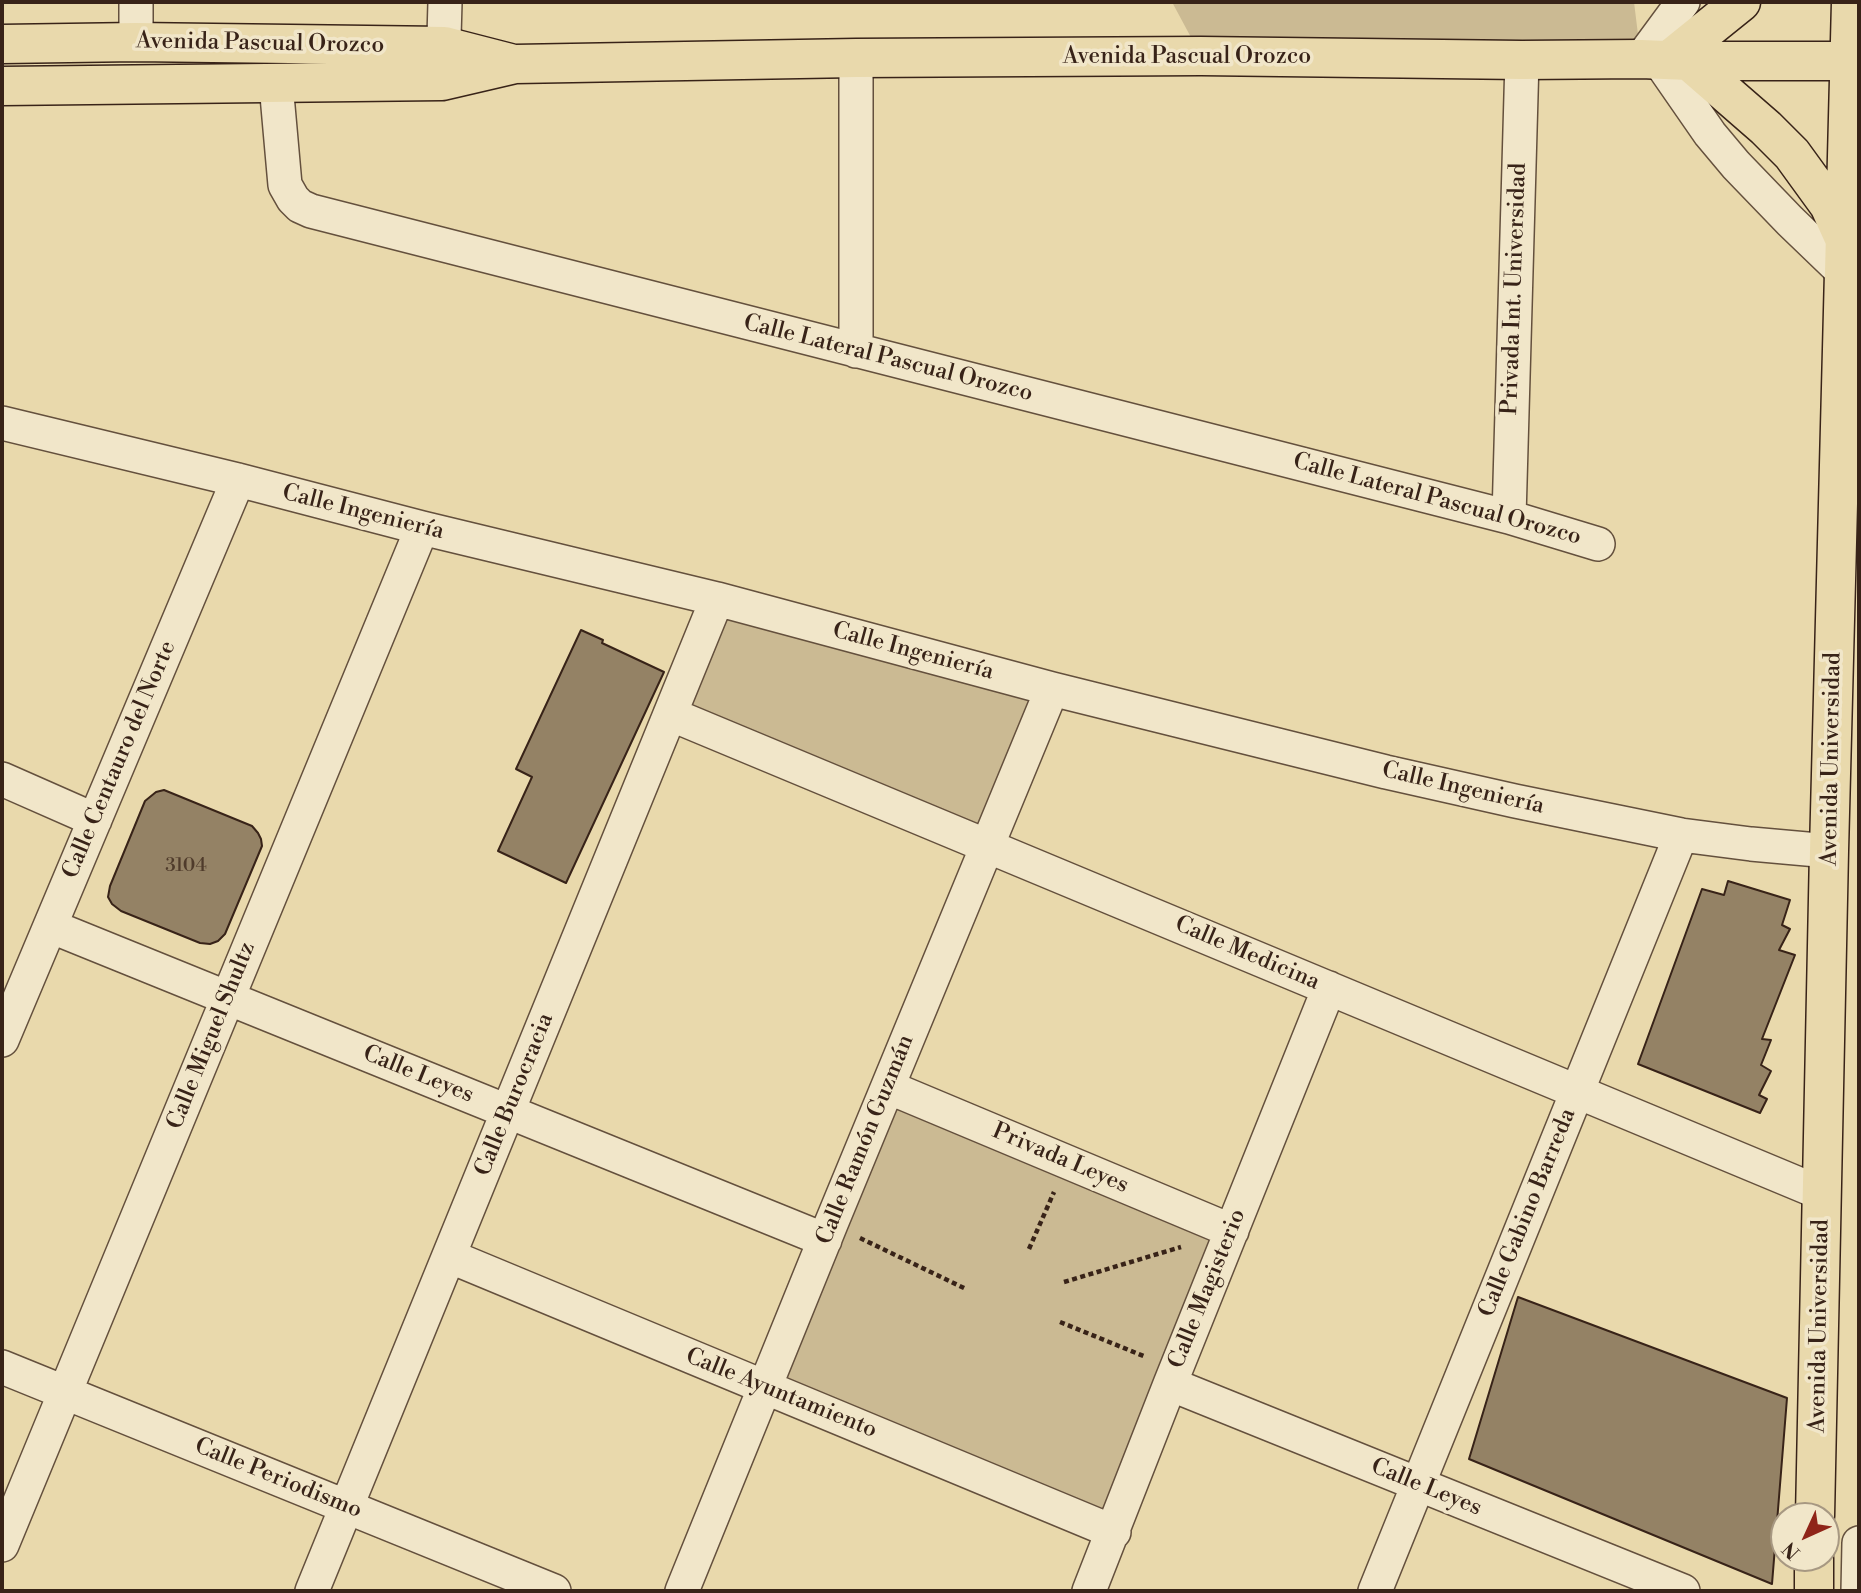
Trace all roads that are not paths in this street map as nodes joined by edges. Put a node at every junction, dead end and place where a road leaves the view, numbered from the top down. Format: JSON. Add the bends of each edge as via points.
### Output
{"nodes":[{"id":1,"x":136,"y":2,"type":"edge"},
{"id":2,"x":445,"y":2,"type":"edge"},
{"id":3,"x":1683,"y":2,"type":"edge"},
{"id":4,"x":1741,"y":2,"type":"edge"},
{"id":5,"x":1851,"y":2,"type":"edge"},
{"id":6,"x":136,"y":42,"type":"junction"},
{"id":7,"x":2,"y":44,"type":"edge"},
{"id":8,"x":856,"y":58,"type":"junction"},
{"id":9,"x":1522,"y":60,"type":"junction"},
{"id":10,"x":1664,"y":60,"type":"junction"},
{"id":11,"x":1854,"y":61,"type":"edge"},
{"id":12,"x":443,"y":64,"type":"junction"},
{"id":13,"x":276,"y":84,"type":"junction"},
{"id":14,"x":2,"y":86,"type":"edge"},
{"id":15,"x":1844,"y":255,"type":"junction"},
{"id":16,"x":856,"y":351,"type":"junction"},
{"id":17,"x":2,"y":423,"type":"edge"},
{"id":18,"x":238,"y":480,"type":"junction"},
{"id":19,"x":1508,"y":517,"type":"junction"},
{"id":20,"x":422,"y":528,"type":"junction"},
{"id":21,"x":1598,"y":544,"type":"dead end"},
{"id":22,"x":717,"y":600,"type":"junction"},
{"id":23,"x":1052,"y":689,"type":"junction"},
{"id":24,"x":670,"y":714,"type":"junction"},
{"id":25,"x":2,"y":779,"type":"edge"},
{"id":26,"x":95,"y":820,"type":"junction"},
{"id":27,"x":1681,"y":835,"type":"junction"},
{"id":28,"x":987,"y":846,"type":"junction"},
{"id":29,"x":1829,"y":851,"type":"junction"},
{"id":30,"x":50,"y":926,"type":"junction"},
{"id":31,"x":1329,"y":988,"type":"junction"},
{"id":32,"x":228,"y":998,"type":"junction"},
{"id":33,"x":2,"y":1040,"type":"edge"},
{"id":34,"x":888,"y":1087,"type":"junction"},
{"id":35,"x":1577,"y":1092,"type":"junction"},
{"id":36,"x":508,"y":1111,"type":"junction"},
{"id":37,"x":1823,"y":1194,"type":"junction"},
{"id":38,"x":828,"y":1231,"type":"junction"},
{"id":39,"x":1232,"y":1231,"type":"junction"},
{"id":40,"x":449,"y":1256,"type":"junction"},
{"id":41,"x":2,"y":1367,"type":"edge"},
{"id":42,"x":1173,"y":1377,"type":"junction"},
{"id":43,"x":764,"y":1387,"type":"junction"},
{"id":44,"x":65,"y":1393,"type":"junction"},
{"id":45,"x":1418,"y":1485,"type":"junction"},
{"id":46,"x":1815,"y":1502,"type":"edge"},
{"id":47,"x":347,"y":1507,"type":"junction"},
{"id":48,"x":1114,"y":1532,"type":"junction"},
{"id":49,"x":1859,"y":1543,"type":"edge"},
{"id":50,"x":2,"y":1545,"type":"edge"},
{"id":51,"x":1814,"y":1572,"type":"edge"},
{"id":52,"x":312,"y":1591,"type":"edge"},
{"id":53,"x":554,"y":1591,"type":"edge"},
{"id":54,"x":682,"y":1591,"type":"edge"},
{"id":55,"x":1090,"y":1591,"type":"edge"},
{"id":56,"x":1375,"y":1591,"type":"edge"},
{"id":57,"x":1683,"y":1591,"type":"edge"},
{"id":58,"x":1814,"y":1591,"type":"edge"},
{"id":59,"x":1858,"y":1591,"type":"edge"}],
"edges":[{"from":1,"to":6,"type":"street"},
{"from":2,"to":12,"type":"street"},
{"from":3,"to":10,"type":"street"},
{"from":4,"to":10,"type":"main road"},
{"from":5,"to":11,"type":"main road","name":"Avenida Universidad"},
{"from":6,"to":7,"type":"main road","name":"Avenida Pascual Orozco"},
{"from":6,"to":12,"type":"main road","name":"Avenida Pascual Orozco"},
{"from":8,"to":9,"type":"main road","name":"Avenida Pascual Orozco"},
{"from":8,"to":12,"type":"main road","name":"Avenida Pascual Orozco"},
{"from":8,"to":16,"type":"street"},
{"from":9,"to":10,"type":"main road","name":"Avenida Pascual Orozco"},
{"from":9,"to":19,"type":"street","name":"Privada Int. Universidad"},
{"from":10,"to":11,"type":"main road","name":"Avenida Pascual Orozco"},
{"from":10,"to":15,"type":"main road","via":[[1766,128],[1792,154],[1829,205]]},
{"from":11,"to":15,"type":"main road","name":"Avenida Universidad"},
{"from":12,"to":13,"type":"main road","name":"Avenida Pascual Orozco"},
{"from":13,"to":14,"type":"main road","name":"Avenida Pascual Orozco"},
{"from":13,"to":16,"type":"street","name":"Calle Lateral Pascual Orozco","via":[[285,185],[300,206]]},
{"from":15,"to":29,"type":"main road","name":"Avenida Universidad"},
{"from":16,"to":19,"type":"street","name":"Calle Lateral Pascual Orozco"},
{"from":17,"to":18,"type":"street","name":"Calle Ingeniería"},
{"from":18,"to":20,"type":"street","name":"Calle Ingeniería"},
{"from":18,"to":26,"type":"street","name":"Calle Centauro del Norte"},
{"from":19,"to":21,"type":"street","name":"Calle Lateral Pascual Orozco"},
{"from":20,"to":22,"type":"street","name":"Calle Ingeniería"},
{"from":20,"to":32,"type":"street","name":"Calle Miguel Shultz"},
{"from":22,"to":23,"type":"street","name":"Calle Ingeniería"},
{"from":22,"to":24,"type":"street","name":"Calle Burocracia"},
{"from":23,"to":27,"type":"street","name":"Calle Ingeniería","via":[[1386,772]]},
{"from":23,"to":28,"type":"street","name":"Calle Ramón Guzmán"},
{"from":24,"to":28,"type":"street","name":"Calle Medicina"},
{"from":24,"to":36,"type":"street","name":"Calle Burocracia"},
{"from":25,"to":26,"type":"street"},
{"from":26,"to":30,"type":"street","name":"Calle Centauro del Norte"},
{"from":27,"to":29,"type":"street","name":"Calle Ingeniería"},
{"from":27,"to":35,"type":"street","name":"Calle Gabino Barreda"},
{"from":28,"to":31,"type":"street","name":"Calle Medicina"},
{"from":28,"to":34,"type":"street","name":"Calle Ramón Guzmán"},
{"from":29,"to":37,"type":"main road","name":"Avenida Universidad"},
{"from":30,"to":32,"type":"street","name":"Calle Leyes"},
{"from":30,"to":33,"type":"street","name":"Calle Centauro del Norte"},
{"from":31,"to":35,"type":"street","name":"Calle Medicina"},
{"from":31,"to":39,"type":"street","name":"Calle Magisterio"},
{"from":32,"to":36,"type":"street","name":"Calle Leyes"},
{"from":32,"to":44,"type":"street","name":"Calle Miguel Shultz"},
{"from":34,"to":38,"type":"street","name":"Calle Ramón Guzmán"},
{"from":34,"to":39,"type":"street","name":"Privada Leyes"},
{"from":35,"to":37,"type":"street","name":"Calle Medicina"},
{"from":35,"to":45,"type":"street","name":"Calle Gabino Barreda"},
{"from":36,"to":38,"type":"street","name":"Calle Leyes"},
{"from":36,"to":40,"type":"street","name":"Calle Burocracia"},
{"from":37,"to":46,"type":"main road","name":"Avenida Universidad"},
{"from":38,"to":43,"type":"street","name":"Calle Ramón Guzmán"},
{"from":39,"to":42,"type":"street","name":"Calle Magisterio"},
{"from":40,"to":43,"type":"street","name":"Calle Ayuntamiento"},
{"from":40,"to":47,"type":"street","name":"Calle Burocracia"},
{"from":41,"to":44,"type":"street","name":"Calle Periodismo"},
{"from":42,"to":45,"type":"street","name":"Calle Leyes"},
{"from":42,"to":48,"type":"street","name":"Calle Magisterio"},
{"from":43,"to":48,"type":"street","name":"Calle Ayuntamiento"},
{"from":43,"to":54,"type":"street","name":"Calle Ramón Guzmán"},
{"from":44,"to":47,"type":"street","name":"Calle Periodismo"},
{"from":44,"to":50,"type":"street","name":"Calle Miguel Shultz"},
{"from":45,"to":56,"type":"street","name":"Calle Gabino Barreda"},
{"from":45,"to":57,"type":"street","name":"Calle Leyes"},
{"from":47,"to":52,"type":"street","name":"Calle Burocracia"},
{"from":47,"to":53,"type":"street","name":"Calle Periodismo"},
{"from":48,"to":55,"type":"street","name":"Calle Magisterio"},
{"from":49,"to":59,"type":"street"},
{"from":51,"to":58,"type":"main road"}]}
